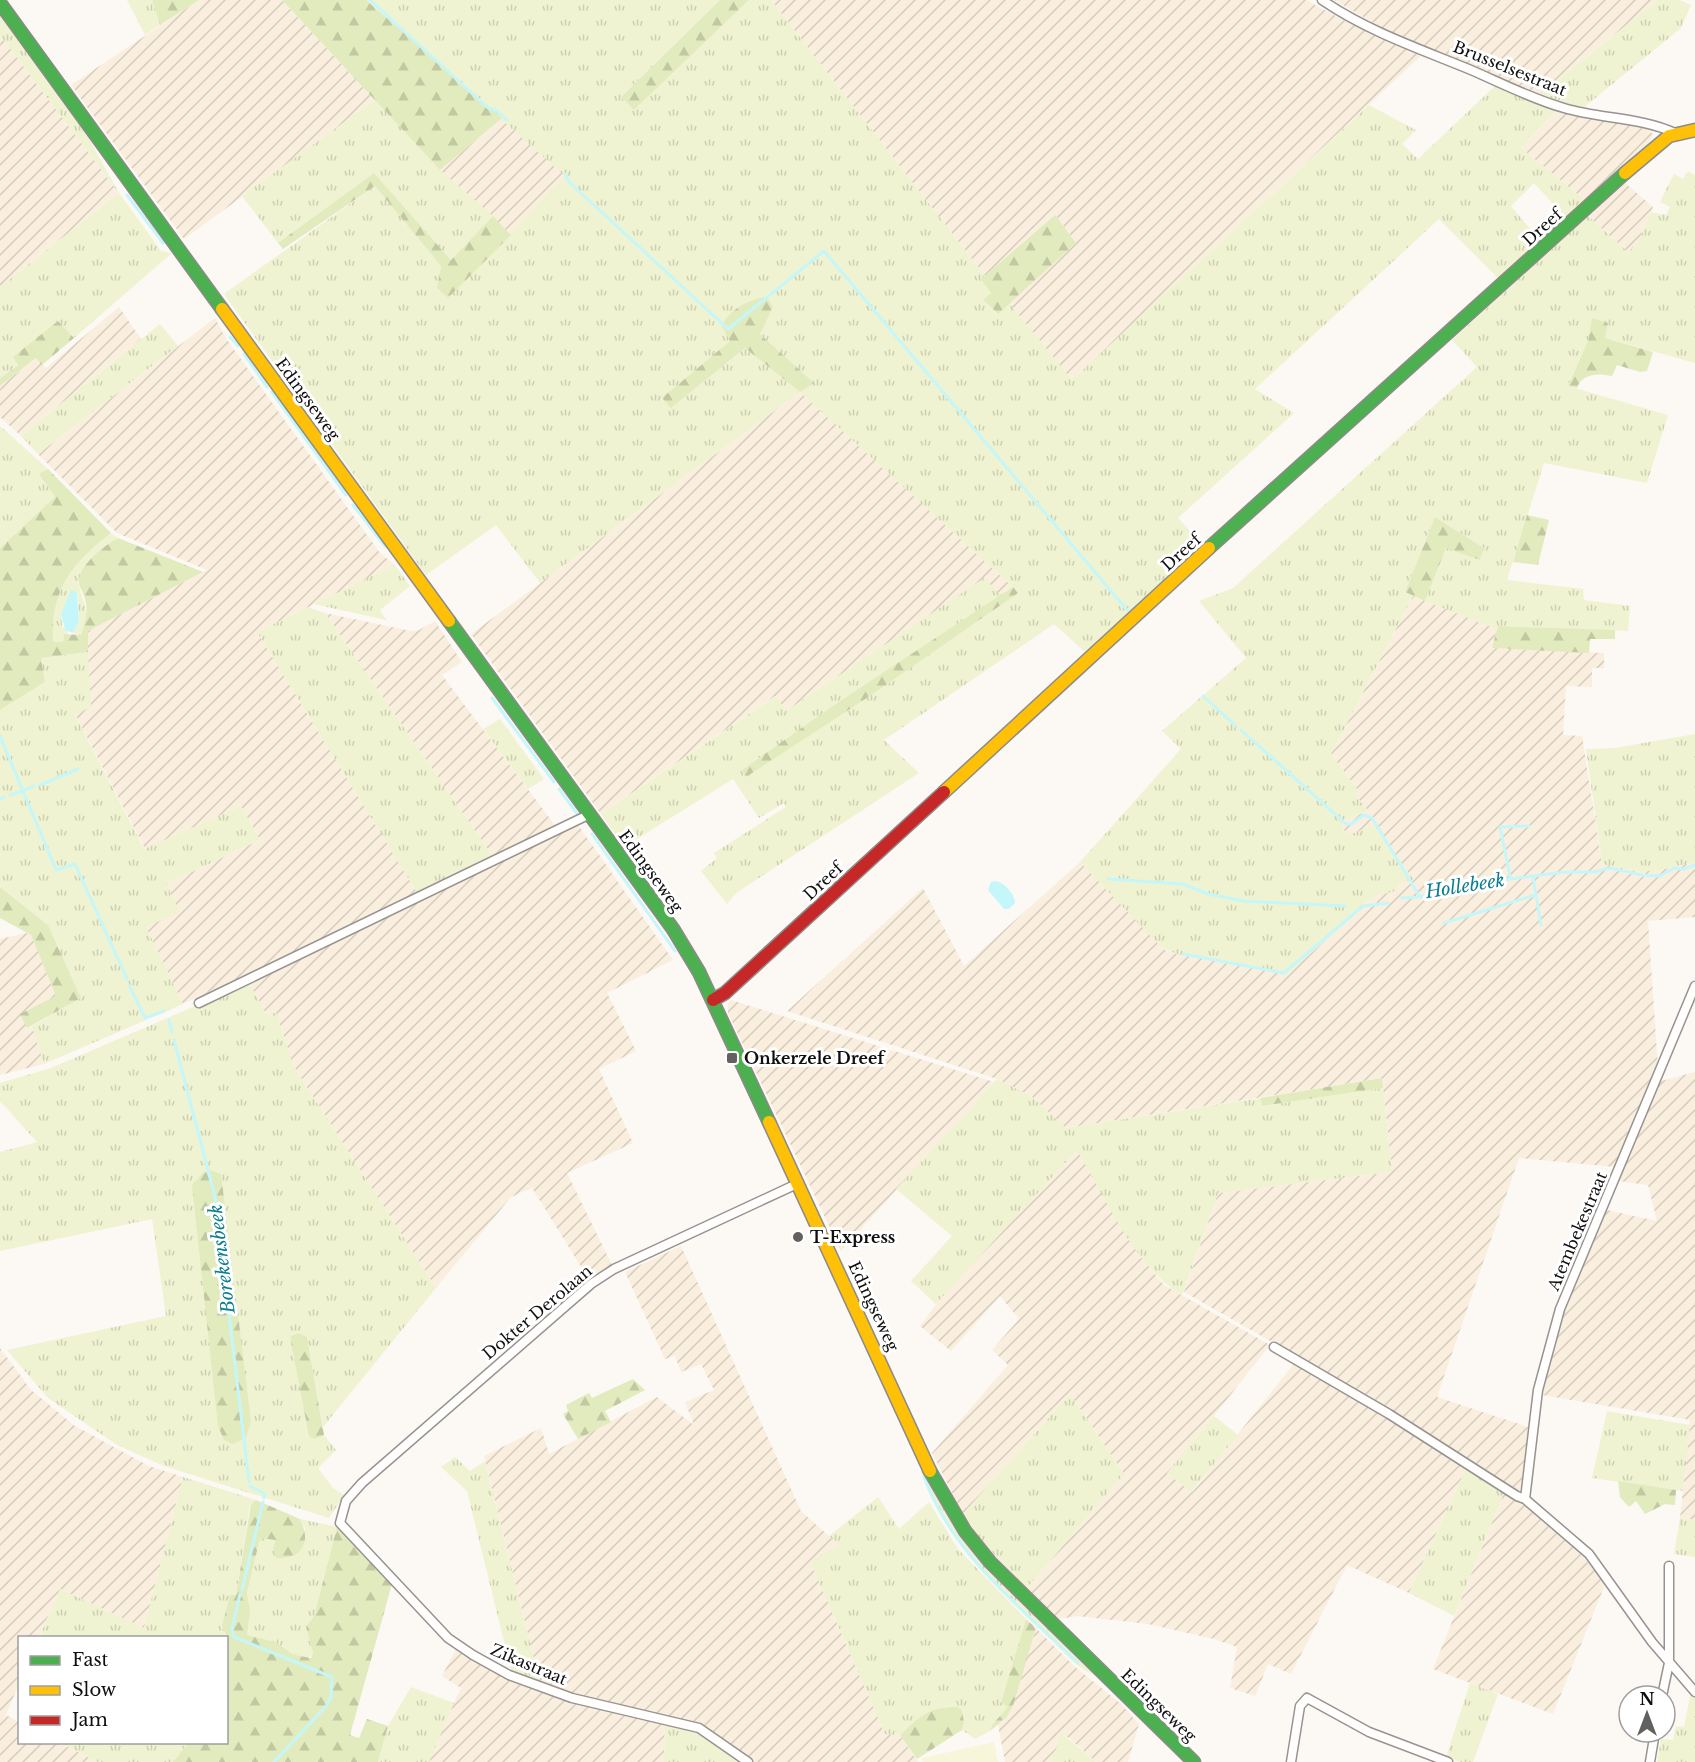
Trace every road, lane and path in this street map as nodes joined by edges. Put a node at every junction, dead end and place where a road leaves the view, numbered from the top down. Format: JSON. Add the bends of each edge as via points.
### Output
{"nodes":[{"id":1,"x":1322,"y":0,"type":"edge"},
{"id":2,"x":0,"y":3,"type":"edge"},
{"id":3,"x":1695,"y":130,"type":"edge"},
{"id":4,"x":1675,"y":133,"type":"junction"},
{"id":5,"x":590,"y":814,"type":"junction"},
{"id":6,"x":1695,"y":986,"type":"edge"},
{"id":7,"x":713,"y":1000,"type":"junction"},
{"id":8,"x":199,"y":1003,"type":"dead end"},
{"id":9,"x":799,"y":1183,"type":"junction"},
{"id":10,"x":1274,"y":1347,"type":"dead end"},
{"id":11,"x":1525,"y":1498,"type":"junction"},
{"id":12,"x":340,"y":1523,"type":"joint"},
{"id":13,"x":1669,"y":1566,"type":"dead end"},
{"id":14,"x":1669,"y":1663,"type":"junction"},
{"id":15,"x":1665,"y":1684,"type":"edge"},
{"id":16,"x":1695,"y":1692,"type":"edge"},
{"id":17,"x":1653,"y":1744,"type":"edge"},
{"id":18,"x":748,"y":1762,"type":"edge"},
{"id":19,"x":1194,"y":1762,"type":"edge"},
{"id":20,"x":1291,"y":1762,"type":"edge"},
{"id":21,"x":1448,"y":1762,"type":"edge"},
{"id":22,"x":1650,"y":1762,"type":"edge"}],
"edges":[{"from":1,"to":4,"type":"street","name":"Brusselsestraat","via":[[1385,36],[1552,105],[1583,114],[1654,124]]},
{"from":2,"to":5,"type":"main road","name":"Edingseweg"},
{"from":3,"to":4,"type":"main road","name":"Brusselsestraat"},
{"from":4,"to":7,"type":"main road","name":"Dreef","via":[[1647,153],[1170,584],[733,987]]},
{"from":5,"to":7,"type":"main road","name":"Edingseweg","via":[[673,929]]},
{"from":5,"to":8,"type":"street"},
{"from":6,"to":11,"type":"street","name":"Atembekestraat","via":[[1560,1309],[1538,1390]]},
{"from":7,"to":9,"type":"main road","name":"Edingseweg"},
{"from":9,"to":12,"type":"street","name":"Dokter Derolaan","via":[[622,1265],[591,1284],[362,1483],[346,1501]]},
{"from":9,"to":19,"type":"main road","name":"Edingseweg","via":[[947,1503],[965,1531],[990,1562]]},
{"from":10,"to":11,"type":"street"},
{"from":11,"to":14,"type":"street","via":[[1589,1554]]},
{"from":12,"to":18,"type":"street","name":"Zikastraat","via":[[448,1638],[473,1655],[510,1675],[572,1698],[699,1728]]},
{"from":13,"to":14,"type":"street"},
{"from":14,"to":15,"type":"street"},
{"from":14,"to":16,"type":"street"},
{"from":17,"to":22,"type":"street"},
{"from":20,"to":21,"type":"street","via":[[1300,1706],[1306,1698],[1369,1732]]}]}
